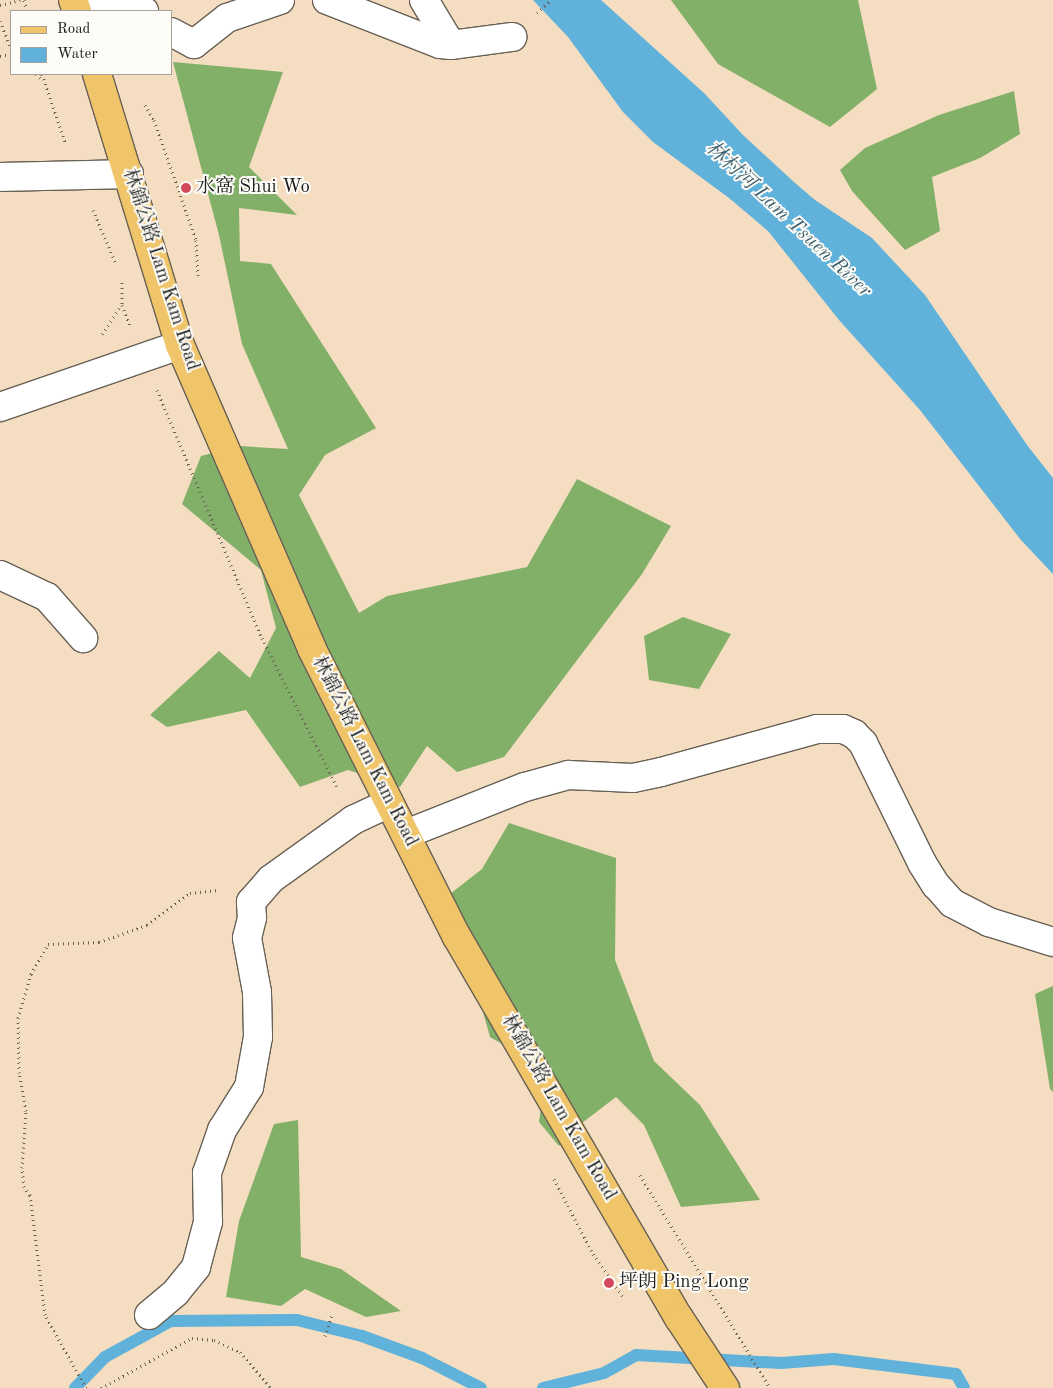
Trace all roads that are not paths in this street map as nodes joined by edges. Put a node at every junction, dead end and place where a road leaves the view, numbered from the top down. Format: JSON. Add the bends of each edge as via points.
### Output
{"nodes":[{"id":1,"x":280,"y":0,"type":"edge"},
{"id":2,"x":327,"y":0,"type":"edge"},
{"id":3,"x":424,"y":0,"type":"edge"},
{"id":4,"x":134,"y":4,"type":"edge"},
{"id":5,"x":97,"y":10,"type":"edge"},
{"id":6,"x":172,"y":33,"type":"edge"},
{"id":7,"x":512,"y":37,"type":"dead end"},
{"id":8,"x":451,"y":45,"type":"junction"},
{"id":9,"x":97,"y":75,"type":"edge"},
{"id":10,"x":129,"y":174,"type":"junction"},
{"id":11,"x":0,"y":177,"type":"edge"},
{"id":12,"x":180,"y":345,"type":"junction"},
{"id":13,"x":0,"y":407,"type":"edge"},
{"id":14,"x":0,"y":575,"type":"edge"},
{"id":15,"x":83,"y":638,"type":"dead end"},
{"id":16,"x":389,"y":803,"type":"junction"},
{"id":17,"x":406,"y":834,"type":"junction"},
{"id":18,"x":1053,"y":942,"type":"edge"},
{"id":19,"x":149,"y":1315,"type":"dead end"},
{"id":20,"x":725,"y":1388,"type":"edge"}],
"edges":[{"from":1,"to":6,"type":"street","via":[[227,18],[194,44]]},
{"from":2,"to":8,"type":"street","via":[[428,40]]},
{"from":3,"to":8,"type":"street"},
{"from":4,"to":5,"type":"street"},
{"from":7,"to":8,"type":"street"},
{"from":9,"to":10,"type":"main road","name":"林錦公路 Lam Kam Road"},
{"from":10,"to":11,"type":"street"},
{"from":10,"to":12,"type":"main road","name":"林錦公路 Lam Kam Road"},
{"from":12,"to":13,"type":"street"},
{"from":12,"to":16,"type":"main road","name":"林錦公路 Lam Kam Road","via":[[312,649]]},
{"from":14,"to":15,"type":"street","via":[[46,597]]},
{"from":16,"to":17,"type":"main road","name":"林錦公路 Lam Kam Road"},
{"from":16,"to":19,"type":"street","via":[[353,820],[272,879],[251,902],[252,918],[247,938],[256,992],[258,1037],[248,1087],[222,1130],[207,1173],[208,1222],[196,1267],[176,1292]]},
{"from":17,"to":18,"type":"street","via":[[525,787],[568,775],[633,778],[817,729],[842,729],[863,743],[922,863],[952,902],[989,922]]},
{"from":17,"to":20,"type":"main road","name":"林錦公路 Lam Kam Road","via":[[457,938],[679,1318]]}]}
